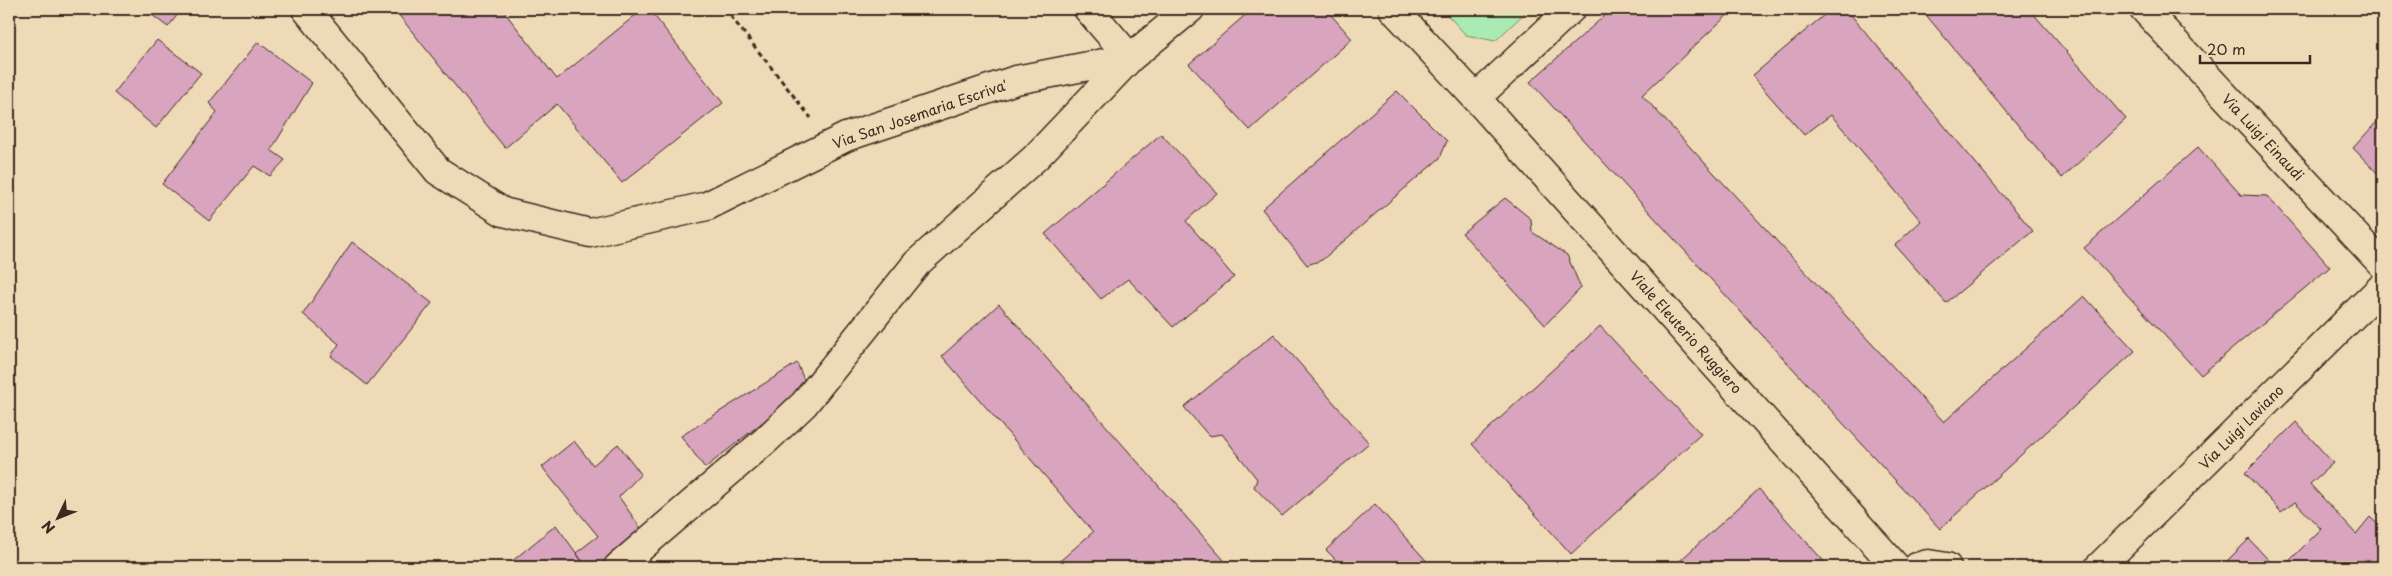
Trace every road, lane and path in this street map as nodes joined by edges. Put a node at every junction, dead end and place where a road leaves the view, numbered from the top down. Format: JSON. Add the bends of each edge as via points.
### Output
{"nodes":[{"id":1,"x":306,"y":9,"type":"edge"},
{"id":2,"x":725,"y":9,"type":"edge"},
{"id":3,"x":1088,"y":9,"type":"edge"},
{"id":4,"x":1190,"y":9,"type":"edge"},
{"id":5,"x":1393,"y":9,"type":"edge"},
{"id":6,"x":1570,"y":9,"type":"edge"},
{"id":7,"x":2144,"y":9,"type":"edge"},
{"id":8,"x":1130,"y":58,"type":"junction"},
{"id":9,"x":1476,"y":98,"type":"junction"},
{"id":10,"x":802,"y":106,"type":"dead end"},
{"id":11,"x":2383,"y":265,"type":"edge"},
{"id":12,"x":2383,"y":286,"type":"edge"},
{"id":13,"x":618,"y":567,"type":"edge"},
{"id":14,"x":1896,"y":567,"type":"edge"},
{"id":15,"x":1917,"y":567,"type":"edge"},
{"id":16,"x":1946,"y":567,"type":"edge"},
{"id":17,"x":2099,"y":567,"type":"edge"}],
"edges":[{"from":1,"to":8,"type":"street","name":"Via San Josemaria Escriva'","via":[[438,171],[503,212],[590,233],[707,206],[846,137],[1016,80]]},
{"from":2,"to":10,"type":"path"},
{"from":3,"to":8,"type":"street"},
{"from":4,"to":8,"type":"street","name":"Via San Josemaria Escriva'"},
{"from":5,"to":9,"type":"street","name":"Viale Eleuterio Ruggiero"},
{"from":6,"to":9,"type":"street"},
{"from":7,"to":11,"type":"street","name":"Via Luigi Einaudi"},
{"from":8,"to":13,"type":"street","via":[[1035,158],[917,263],[804,404]]},
{"from":9,"to":14,"type":"street","name":"Viale Eleuterio Ruggiero"},
{"from":12,"to":17,"type":"street","name":"Via Luigi Laviano"},
{"from":15,"to":16,"type":"street","via":[[1928,564]]}]}
